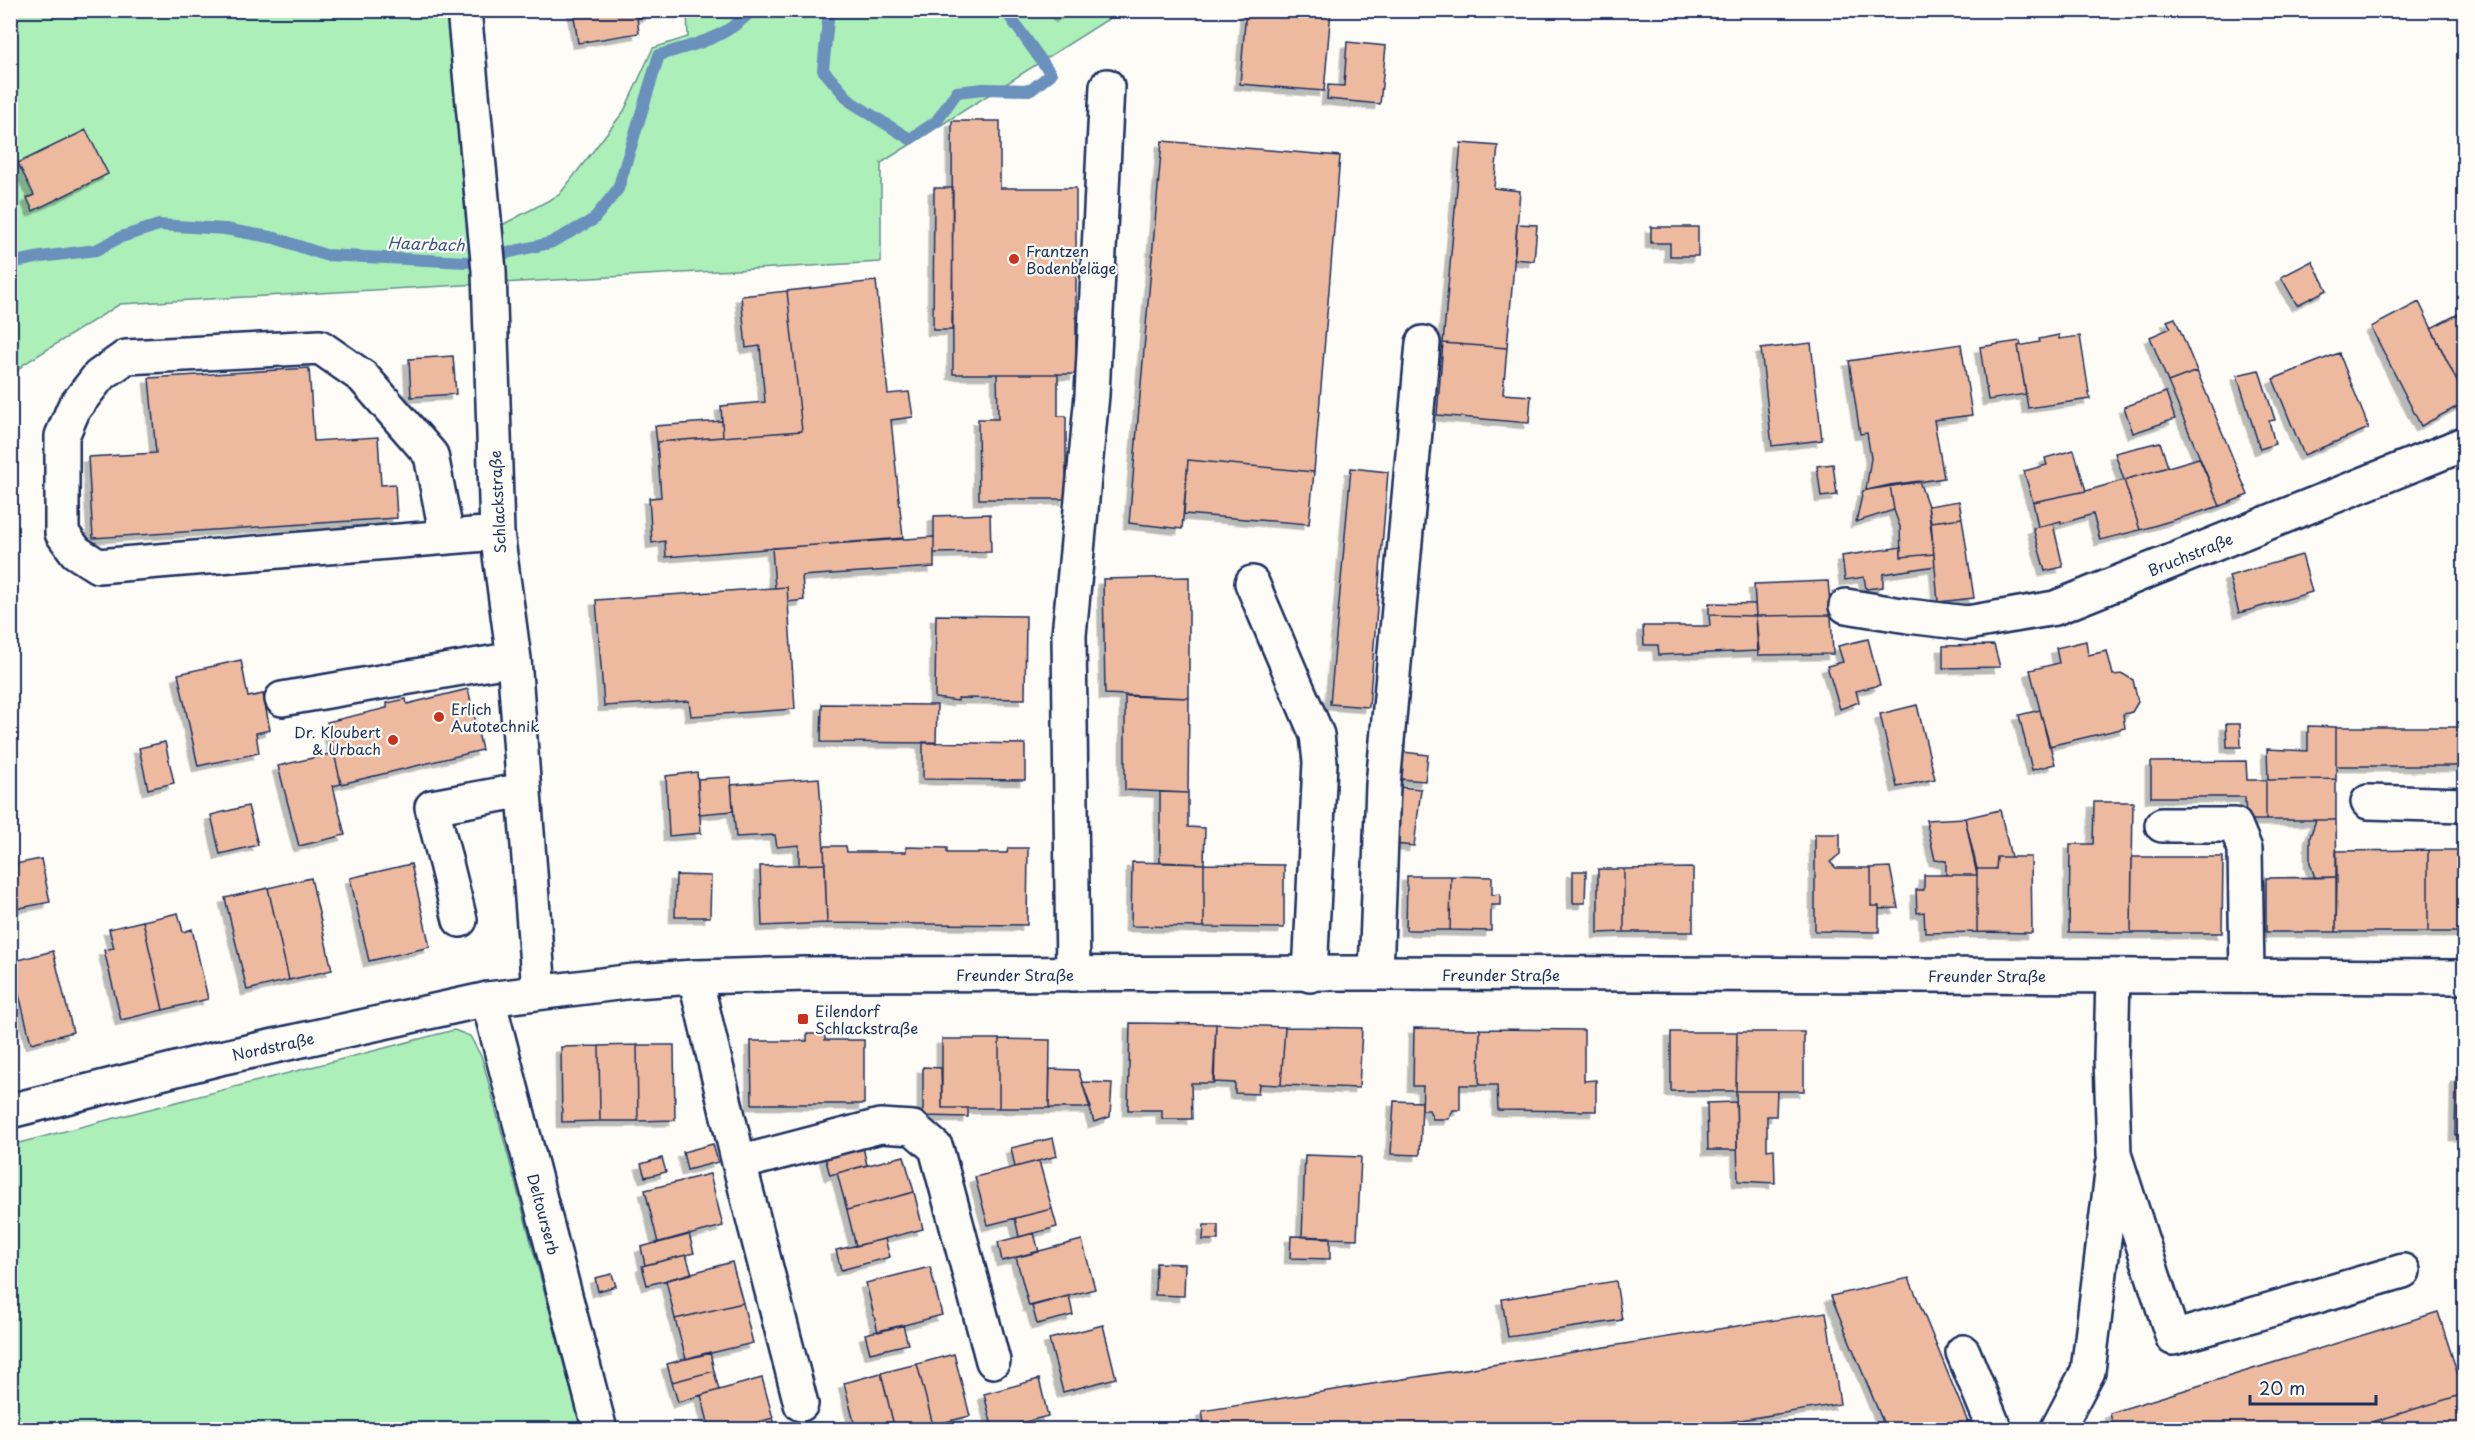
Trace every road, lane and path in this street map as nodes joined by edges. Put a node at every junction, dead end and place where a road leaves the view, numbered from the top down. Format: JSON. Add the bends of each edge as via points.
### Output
{"nodes":[{"id":1,"x":464,"y":10,"type":"edge"},
{"id":2,"x":1107,"y":87,"type":"dead end"},
{"id":3,"x":1423,"y":344,"type":"dead end"},
{"id":4,"x":2464,"y":444,"type":"edge"},
{"id":5,"x":497,"y":533,"type":"junction"},
{"id":6,"x":447,"y":537,"type":"junction"},
{"id":7,"x":1252,"y":583,"type":"dead end"},
{"id":8,"x":1846,"y":606,"type":"dead end"},
{"id":9,"x":514,"y":659,"type":"junction"},
{"id":10,"x":282,"y":699,"type":"dead end"},
{"id":11,"x":524,"y":790,"type":"junction"},
{"id":12,"x":2368,"y":802,"type":"dead end"},
{"id":13,"x":2464,"y":805,"type":"edge"},
{"id":14,"x":2162,"y":825,"type":"dead end"},
{"id":15,"x":460,"y":920,"type":"dead end"},
{"id":16,"x":1376,"y":973,"type":"junction"},
{"id":17,"x":1073,"y":974,"type":"junction"},
{"id":18,"x":1310,"y":975,"type":"junction"},
{"id":19,"x":2113,"y":976,"type":"junction"},
{"id":20,"x":2247,"y":976,"type":"junction"},
{"id":21,"x":695,"y":977,"type":"junction"},
{"id":22,"x":2464,"y":977,"type":"edge"},
{"id":23,"x":539,"y":992,"type":"junction"},
{"id":24,"x":488,"y":999,"type":"junction"},
{"id":25,"x":10,"y":1111,"type":"edge"},
{"id":26,"x":2114,"y":1154,"type":"junction"},
{"id":27,"x":739,"y":1163,"type":"junction"},
{"id":28,"x":2403,"y":1271,"type":"dead end"},
{"id":29,"x":1963,"y":1352,"type":"dead end"},
{"id":30,"x":993,"y":1361,"type":"dead end"},
{"id":31,"x":801,"y":1404,"type":"dead end"},
{"id":32,"x":600,"y":1430,"type":"edge"},
{"id":33,"x":1995,"y":1430,"type":"edge"},
{"id":34,"x":2057,"y":1430,"type":"edge"}],
"edges":[{"from":1,"to":5,"type":"main road","name":"Schlackstraße","via":[[489,271]]},
{"from":2,"to":17,"type":"main road","via":[[1092,394],[1069,635]]},
{"from":3,"to":16,"type":"main road","via":[[1383,784]]},
{"from":4,"to":8,"type":"main road","name":"Bruchstraße","via":[[2055,609],[1967,623]]},
{"from":5,"to":6,"type":"main road"},
{"from":5,"to":9,"type":"main road","name":"Schlackstraße"},
{"from":6,"to":6,"type":"main road","via":[[98,566],[76,552],[62,533],[62,436],[74,408],[99,376],[126,357],[320,347],[363,377],[430,455]]},
{"from":7,"to":18,"type":"main road","via":[[1317,735],[1320,762]]},
{"from":9,"to":10,"type":"main road"},
{"from":9,"to":11,"type":"main road","name":"Schlackstraße"},
{"from":11,"to":15,"type":"main road","via":[[432,807]]},
{"from":11,"to":23,"type":"main road","name":"Schlackstraße"},
{"from":12,"to":13,"type":"main road"},
{"from":14,"to":20,"type":"main road","via":[[2235,825],[2245,849]]},
{"from":16,"to":18,"type":"main road","name":"Freunder Straße"},
{"from":16,"to":19,"type":"main road","name":"Freunder Straße"},
{"from":17,"to":18,"type":"main road","name":"Freunder Straße"},
{"from":17,"to":21,"type":"main road","name":"Freunder Straße"},
{"from":19,"to":20,"type":"main road","name":"Freunder Straße"},
{"from":19,"to":26,"type":"main road"},
{"from":20,"to":22,"type":"main road","name":"Freunder Straße"},
{"from":21,"to":23,"type":"main road","name":"Freunder Straße"},
{"from":21,"to":27,"type":"main road"},
{"from":23,"to":24,"type":"main road","name":"Nordstraße"},
{"from":24,"to":25,"type":"main road","name":"Nordstraße","via":[[220,1058]]},
{"from":24,"to":32,"type":"main road","name":"Deltourserb"},
{"from":26,"to":28,"type":"main road","via":[[2173,1338]]},
{"from":26,"to":34,"type":"main road","via":[[2088,1371]]},
{"from":27,"to":30,"type":"main road","via":[[880,1126],[913,1128],[936,1148]]},
{"from":27,"to":31,"type":"main road"},
{"from":29,"to":33,"type":"main road"}]}
